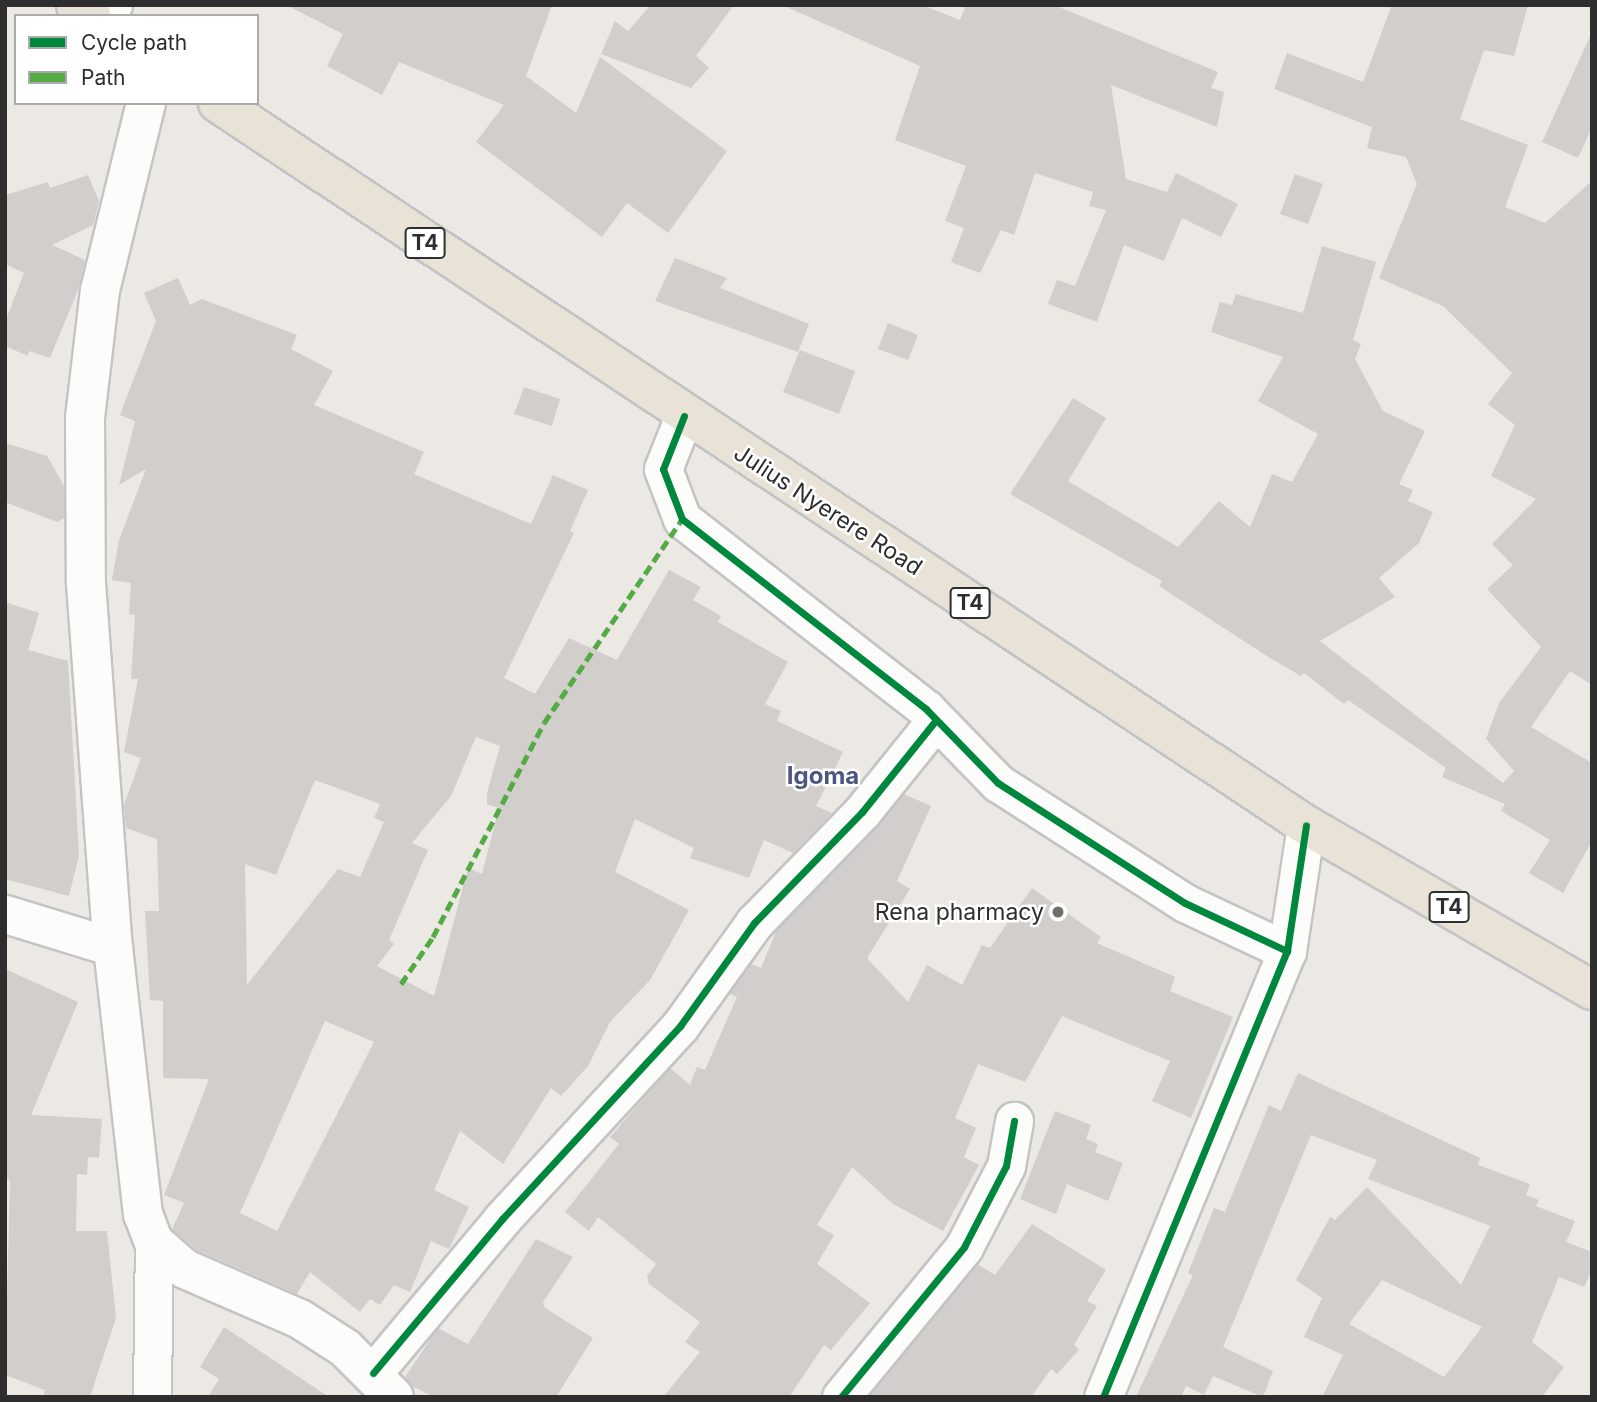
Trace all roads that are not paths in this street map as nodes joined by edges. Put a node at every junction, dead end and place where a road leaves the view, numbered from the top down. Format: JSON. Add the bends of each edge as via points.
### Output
{"nodes":[{"id":1,"x":146,"y":105,"type":"edge"},
{"id":2,"x":221,"y":105,"type":"edge"},
{"id":3,"x":684,"y":415,"type":"junction"},
{"id":4,"x":936,"y":720,"type":"junction"},
{"id":5,"x":1306,"y":825,"type":"junction"},
{"id":6,"x":5,"y":914,"type":"edge"},
{"id":7,"x":113,"y":947,"type":"junction"},
{"id":8,"x":1287,"y":951,"type":"junction"},
{"id":9,"x":1592,"y":990,"type":"edge"},
{"id":10,"x":1014,"y":1121,"type":"dead end"},
{"id":11,"x":154,"y":1242,"type":"junction"},
{"id":12,"x":384,"y":1385,"type":"edge"},
{"id":13,"x":152,"y":1397,"type":"edge"},
{"id":14,"x":841,"y":1397,"type":"edge"},
{"id":15,"x":1103,"y":1397,"type":"edge"}],
"edges":[{"from":1,"to":7,"type":"main road","via":[[100,290],[85,418],[86,583]]},
{"from":2,"to":3,"type":"highway","name":"Julius Nyerere Road","number":"T4"},
{"from":3,"to":4,"type":"street","via":[[663,469],[682,519]]},
{"from":3,"to":5,"type":"highway","name":"Julius Nyerere Road","number":"T4"},
{"from":4,"to":8,"type":"street","via":[[998,783],[1185,903]]},
{"from":4,"to":12,"type":"street","via":[[862,812],[754,923],[680,1026],[502,1219]]},
{"from":5,"to":8,"type":"street"},
{"from":5,"to":9,"type":"highway","name":"Julius Nyerere Road","number":"T4"},
{"from":6,"to":7,"type":"street"},
{"from":7,"to":11,"type":"main road","via":[[143,1214]]},
{"from":8,"to":15,"type":"street"},
{"from":10,"to":14,"type":"street","via":[[1006,1166],[964,1247]]},
{"from":11,"to":12,"type":"main road","via":[[185,1269],[300,1319]]},
{"from":11,"to":13,"type":"street"}]}
